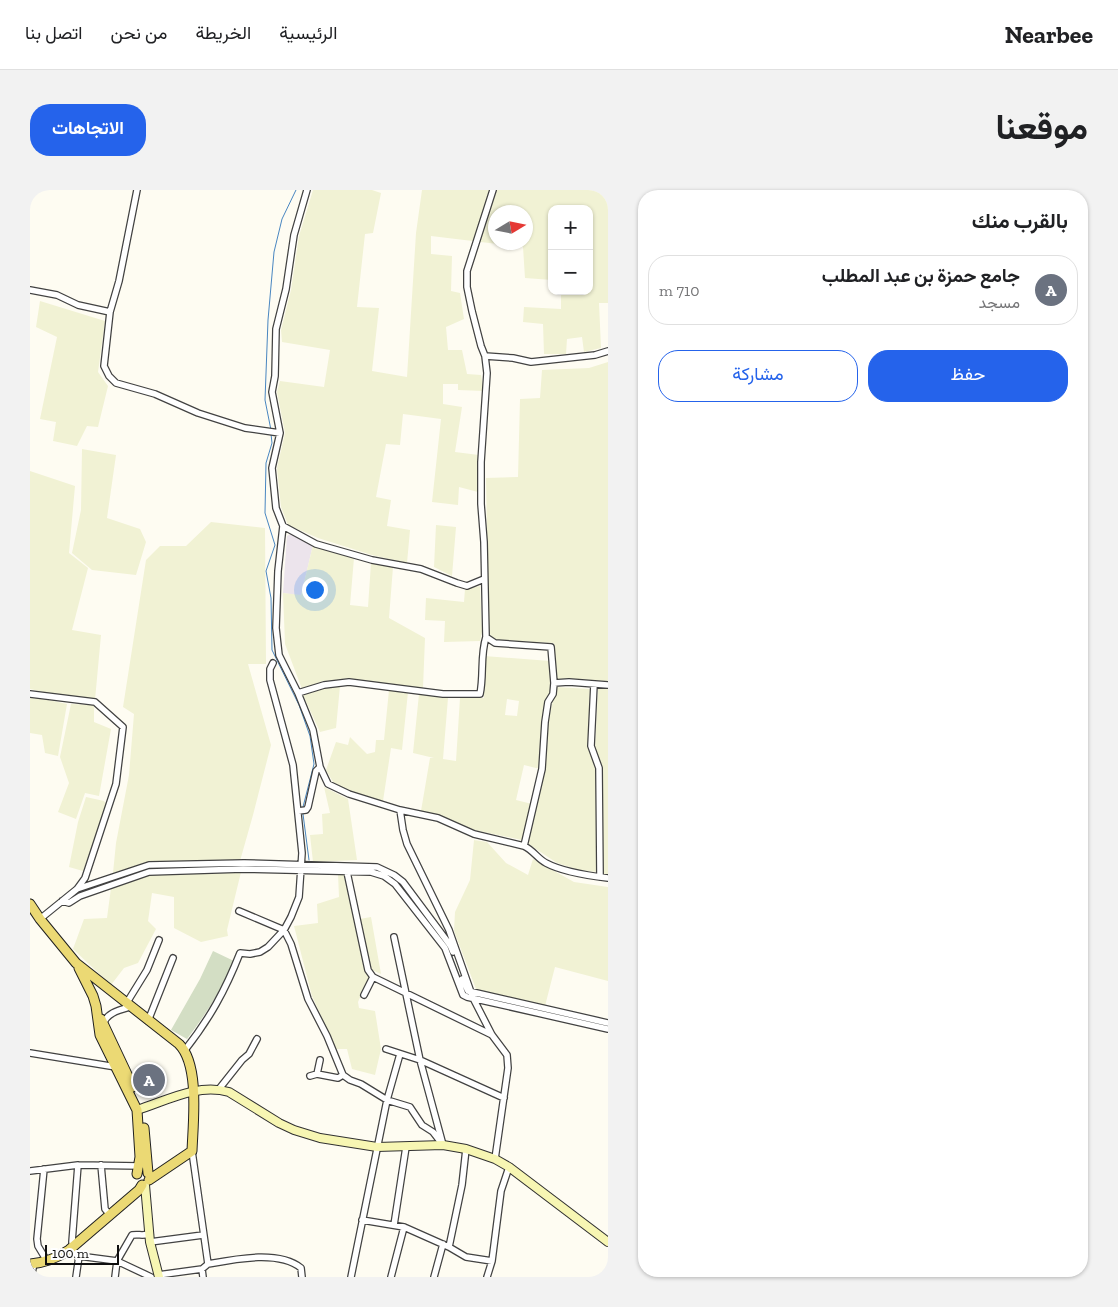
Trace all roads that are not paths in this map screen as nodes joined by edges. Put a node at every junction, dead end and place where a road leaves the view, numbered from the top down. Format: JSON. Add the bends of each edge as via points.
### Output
{"nodes":[{"id":1,"x":137,"y":190,"type":"edge"},
{"id":2,"x":308,"y":190,"type":"edge"},
{"id":3,"x":493,"y":190,"type":"edge"},
{"id":4,"x":30,"y":290,"type":"edge"},
{"id":5,"x":110,"y":312,"type":"junction"},
{"id":6,"x":608,"y":351,"type":"edge"},
{"id":7,"x":485,"y":356,"type":"junction"},
{"id":8,"x":280,"y":433,"type":"junction"},
{"id":9,"x":283,"y":526,"type":"junction"},
{"id":10,"x":484,"y":578,"type":"junction"},
{"id":11,"x":486,"y":637,"type":"junction"},
{"id":12,"x":273,"y":663,"type":"dead end"},
{"id":13,"x":554,"y":683,"type":"junction"},
{"id":14,"x":594,"y":684,"type":"junction"},
{"id":15,"x":608,"y":685,"type":"edge"},
{"id":16,"x":298,"y":693,"type":"junction"},
{"id":17,"x":30,"y":694,"type":"edge"},
{"id":18,"x":320,"y":767,"type":"junction"},
{"id":19,"x":400,"y":810,"type":"junction"},
{"id":20,"x":298,"y":811,"type":"junction"},
{"id":21,"x":524,"y":846,"type":"junction"},
{"id":22,"x":301,"y":869,"type":"junction"},
{"id":23,"x":347,"y":872,"type":"junction"},
{"id":24,"x":600,"y":877,"type":"junction"},
{"id":25,"x":608,"y":878,"type":"edge"},
{"id":26,"x":77,"y":888,"type":"junction"},
{"id":27,"x":62,"y":901,"type":"junction"},
{"id":28,"x":30,"y":904,"type":"edge"},
{"id":29,"x":239,"y":911,"type":"dead end"},
{"id":30,"x":40,"y":919,"type":"junction"},
{"id":31,"x":284,"y":930,"type":"junction"},
{"id":32,"x":394,"y":937,"type":"dead end"},
{"id":33,"x":159,"y":940,"type":"dead end"},
{"id":34,"x":173,"y":958,"type":"dead end"},
{"id":35,"x":76,"y":963,"type":"junction"},
{"id":36,"x":373,"y":977,"type":"junction"},
{"id":37,"x":364,"y":995,"type":"dead end"},
{"id":38,"x":406,"y":995,"type":"junction"},
{"id":39,"x":472,"y":995,"type":"junction"},
{"id":40,"x":128,"y":1005,"type":"junction"},
{"id":41,"x":97,"y":1010,"type":"junction"},
{"id":42,"x":148,"y":1022,"type":"junction"},
{"id":43,"x":608,"y":1023,"type":"edge"},
{"id":44,"x":103,"y":1025,"type":"junction"},
{"id":45,"x":608,"y":1029,"type":"edge"},
{"id":46,"x":492,"y":1035,"type":"junction"},
{"id":47,"x":257,"y":1039,"type":"dead end"},
{"id":48,"x":386,"y":1049,"type":"dead end"},
{"id":49,"x":184,"y":1050,"type":"junction"},
{"id":50,"x":30,"y":1053,"type":"edge"},
{"id":51,"x":400,"y":1054,"type":"junction"},
{"id":52,"x":320,"y":1060,"type":"dead end"},
{"id":53,"x":420,"y":1060,"type":"junction"},
{"id":54,"x":116,"y":1067,"type":"junction"},
{"id":55,"x":317,"y":1074,"type":"junction"},
{"id":56,"x":343,"y":1075,"type":"junction"},
{"id":57,"x":310,"y":1076,"type":"dead end"},
{"id":58,"x":219,"y":1089,"type":"junction"},
{"id":59,"x":194,"y":1091,"type":"junction"},
{"id":60,"x":504,"y":1098,"type":"junction"},
{"id":61,"x":387,"y":1100,"type":"junction"},
{"id":62,"x":140,"y":1109,"type":"junction"},
{"id":63,"x":443,"y":1145,"type":"junction"},
{"id":64,"x":377,"y":1147,"type":"junction"},
{"id":65,"x":406,"y":1147,"type":"junction"},
{"id":66,"x":466,"y":1149,"type":"junction"},
{"id":67,"x":192,"y":1151,"type":"junction"},
{"id":68,"x":495,"y":1159,"type":"junction"},
{"id":69,"x":78,"y":1165,"type":"junction"},
{"id":70,"x":101,"y":1165,"type":"junction"},
{"id":71,"x":508,"y":1167,"type":"junction"},
{"id":72,"x":44,"y":1170,"type":"junction"},
{"id":73,"x":138,"y":1170,"type":"junction"},
{"id":74,"x":30,"y":1171,"type":"edge"},
{"id":75,"x":146,"y":1181,"type":"junction"},
{"id":76,"x":540,"y":1189,"type":"junction"},
{"id":77,"x":110,"y":1215,"type":"junction"},
{"id":78,"x":362,"y":1220,"type":"junction"},
{"id":79,"x":394,"y":1225,"type":"junction"},
{"id":80,"x":404,"y":1227,"type":"junction"},
{"id":81,"x":150,"y":1234,"type":"junction"},
{"id":82,"x":203,"y":1234,"type":"junction"},
{"id":83,"x":608,"y":1236,"type":"edge"},
{"id":84,"x":150,"y":1242,"type":"junction"},
{"id":85,"x":608,"y":1242,"type":"edge"},
{"id":86,"x":442,"y":1244,"type":"junction"},
{"id":87,"x":449,"y":1247,"type":"junction"},
{"id":88,"x":71,"y":1248,"type":"junction"},
{"id":89,"x":79,"y":1256,"type":"junction"},
{"id":90,"x":47,"y":1261,"type":"junction"},
{"id":91,"x":117,"y":1261,"type":"junction"},
{"id":92,"x":492,"y":1261,"type":"junction"},
{"id":93,"x":32,"y":1264,"type":"edge"},
{"id":94,"x":208,"y":1264,"type":"junction"},
{"id":95,"x":202,"y":1269,"type":"junction"},
{"id":96,"x":156,"y":1276,"type":"edge"},
{"id":97,"x":31,"y":1277,"type":"edge"},
{"id":98,"x":76,"y":1277,"type":"edge"},
{"id":99,"x":115,"y":1277,"type":"edge"},
{"id":100,"x":203,"y":1277,"type":"edge"},
{"id":101,"x":302,"y":1277,"type":"edge"},
{"id":102,"x":351,"y":1277,"type":"edge"},
{"id":103,"x":391,"y":1277,"type":"edge"},
{"id":104,"x":434,"y":1277,"type":"edge"},
{"id":105,"x":487,"y":1277,"type":"edge"}],
"edges":[{"from":1,"to":5,"type":"street"},
{"from":2,"to":8,"type":"street","via":[[294,235],[276,329],[272,392]]},
{"from":3,"to":7,"type":"street","via":[[467,271],[472,312]]},
{"from":4,"to":5,"type":"street"},
{"from":5,"to":8,"type":"street","via":[[104,366],[116,383],[246,428]]},
{"from":6,"to":7,"type":"street","via":[[531,362]]},
{"from":7,"to":10,"type":"street","via":[[487,373],[481,479]]},
{"from":8,"to":9,"type":"street","via":[[272,468],[276,508]]},
{"from":9,"to":10,"type":"street","via":[[316,544],[372,560],[421,569],[467,586]]},
{"from":9,"to":16,"type":"street","via":[[276,628],[279,655]]},
{"from":10,"to":11,"type":"street"},
{"from":11,"to":13,"type":"street","via":[[495,643],[551,648]]},
{"from":11,"to":16,"type":"street","via":[[480,694],[443,694],[349,682]]},
{"from":12,"to":20,"type":"street","via":[[270,680],[293,765]]},
{"from":13,"to":14,"type":"street"},
{"from":13,"to":21,"type":"street","via":[[545,722],[542,769]]},
{"from":14,"to":15,"type":"street"},
{"from":14,"to":24,"type":"street","via":[[591,746],[599,768]]},
{"from":16,"to":18,"type":"street","via":[[315,738]]},
{"from":17,"to":26,"type":"street","via":[[95,702],[123,727],[116,784],[85,878]]},
{"from":18,"to":19,"type":"street","via":[[328,784]]},
{"from":18,"to":20,"type":"street","via":[[316,771],[308,807]]},
{"from":19,"to":21,"type":"street","via":[[438,818],[474,834]]},
{"from":19,"to":39,"type":"street","via":[[407,844],[449,930]]},
{"from":20,"to":22,"type":"street"},
{"from":21,"to":24,"type":"street","via":[[545,863]]},
{"from":22,"to":23,"type":"street"},
{"from":22,"to":26,"type":"street","via":[[244,863],[149,865]]},
{"from":22,"to":27,"type":"street","via":[[149,872],[80,896],[69,903]]},
{"from":22,"to":31,"type":"street","via":[[299,896]]},
{"from":22,"to":39,"type":"street","via":[[369,866],[398,878],[450,945],[466,989]]},
{"from":23,"to":36,"type":"street","via":[[368,970]]},
{"from":23,"to":39,"type":"street","via":[[371,872],[395,884],[445,948],[461,992],[467,997]]},
{"from":24,"to":25,"type":"street"},
{"from":26,"to":27,"type":"street"},
{"from":27,"to":30,"type":"street"},
{"from":28,"to":30,"type":"main road"},
{"from":29,"to":31,"type":"street"},
{"from":30,"to":35,"type":"main road"},
{"from":31,"to":49,"type":"street","via":[[260,952],[240,953],[211,1014]]},
{"from":31,"to":56,"type":"street","via":[[308,1000],[328,1036]]},
{"from":32,"to":38,"type":"street"},
{"from":33,"to":40,"type":"street"},
{"from":34,"to":42,"type":"street"},
{"from":35,"to":40,"type":"main road"},
{"from":35,"to":41,"type":"main road"},
{"from":36,"to":37,"type":"street"},
{"from":36,"to":38,"type":"street"},
{"from":38,"to":46,"type":"street"},
{"from":38,"to":53,"type":"street"},
{"from":39,"to":43,"type":"street"},
{"from":39,"to":45,"type":"street"},
{"from":39,"to":46,"type":"street"},
{"from":40,"to":42,"type":"main road"},
{"from":40,"to":44,"type":"street","via":[[109,1015]]},
{"from":41,"to":44,"type":"main road"},
{"from":41,"to":54,"type":"main road","via":[[100,1036]]},
{"from":42,"to":49,"type":"main road"},
{"from":44,"to":62,"type":"main road"},
{"from":46,"to":60,"type":"street","via":[[507,1056]]},
{"from":47,"to":58,"type":"street","via":[[249,1054]]},
{"from":48,"to":51,"type":"street"},
{"from":49,"to":59,"type":"main road"},
{"from":50,"to":54,"type":"street"},
{"from":51,"to":53,"type":"street"},
{"from":51,"to":61,"type":"street"},
{"from":52,"to":55,"type":"street"},
{"from":53,"to":60,"type":"street"},
{"from":53,"to":63,"type":"street"},
{"from":54,"to":62,"type":"main road"},
{"from":55,"to":56,"type":"street","via":[[338,1078]]},
{"from":55,"to":57,"type":"street"},
{"from":56,"to":61,"type":"street"},
{"from":58,"to":59,"type":"main road"},
{"from":58,"to":64,"type":"main road","via":[[294,1130],[320,1138]]},
{"from":59,"to":62,"type":"main road"},
{"from":59,"to":67,"type":"main road"},
{"from":60,"to":68,"type":"street"},
{"from":61,"to":63,"type":"street","via":[[410,1107],[422,1125],[433,1132]]},
{"from":61,"to":64,"type":"street"},
{"from":62,"to":73,"type":"main road"},
{"from":62,"to":75,"type":"main road"},
{"from":63,"to":65,"type":"main road"},
{"from":63,"to":66,"type":"main road"},
{"from":64,"to":65,"type":"main road"},
{"from":64,"to":78,"type":"street"},
{"from":65,"to":79,"type":"street"},
{"from":66,"to":68,"type":"main road"},
{"from":66,"to":87,"type":"street"},
{"from":67,"to":75,"type":"main road"},
{"from":67,"to":82,"type":"street"},
{"from":68,"to":71,"type":"main road"},
{"from":69,"to":70,"type":"street"},
{"from":69,"to":72,"type":"street"},
{"from":69,"to":88,"type":"street"},
{"from":70,"to":73,"type":"street"},
{"from":70,"to":77,"type":"street","via":[[105,1209]]},
{"from":71,"to":76,"type":"main road"},
{"from":71,"to":92,"type":"street","via":[[501,1191]]},
{"from":72,"to":74,"type":"street"},
{"from":72,"to":90,"type":"street","via":[[37,1239]]},
{"from":73,"to":75,"type":"main road","via":[[137,1181]]},
{"from":75,"to":77,"type":"main road"},
{"from":75,"to":81,"type":"main road"},
{"from":76,"to":83,"type":"main road"},
{"from":76,"to":85,"type":"main road"},
{"from":77,"to":88,"type":"main road"},
{"from":78,"to":79,"type":"street"},
{"from":78,"to":102,"type":"street"},
{"from":79,"to":80,"type":"street"},
{"from":80,"to":86,"type":"street"},
{"from":80,"to":103,"type":"street"},
{"from":81,"to":84,"type":"main road"},
{"from":81,"to":91,"type":"street","via":[[132,1235]]},
{"from":82,"to":84,"type":"street"},
{"from":82,"to":94,"type":"street"},
{"from":84,"to":96,"type":"main road"},
{"from":86,"to":87,"type":"street"},
{"from":86,"to":104,"type":"street"},
{"from":87,"to":92,"type":"street","via":[[466,1257]]},
{"from":88,"to":89,"type":"street"},
{"from":88,"to":90,"type":"main road"},
{"from":89,"to":91,"type":"street"},
{"from":89,"to":98,"type":"street"},
{"from":90,"to":93,"type":"main road"},
{"from":91,"to":96,"type":"street"},
{"from":91,"to":99,"type":"street"},
{"from":92,"to":105,"type":"street"},
{"from":93,"to":97,"type":"street"},
{"from":94,"to":95,"type":"street"},
{"from":94,"to":101,"type":"street","via":[[252,1258],[278,1259],[294,1262],[301,1268]]},
{"from":95,"to":96,"type":"street"},
{"from":95,"to":100,"type":"street"}]}
